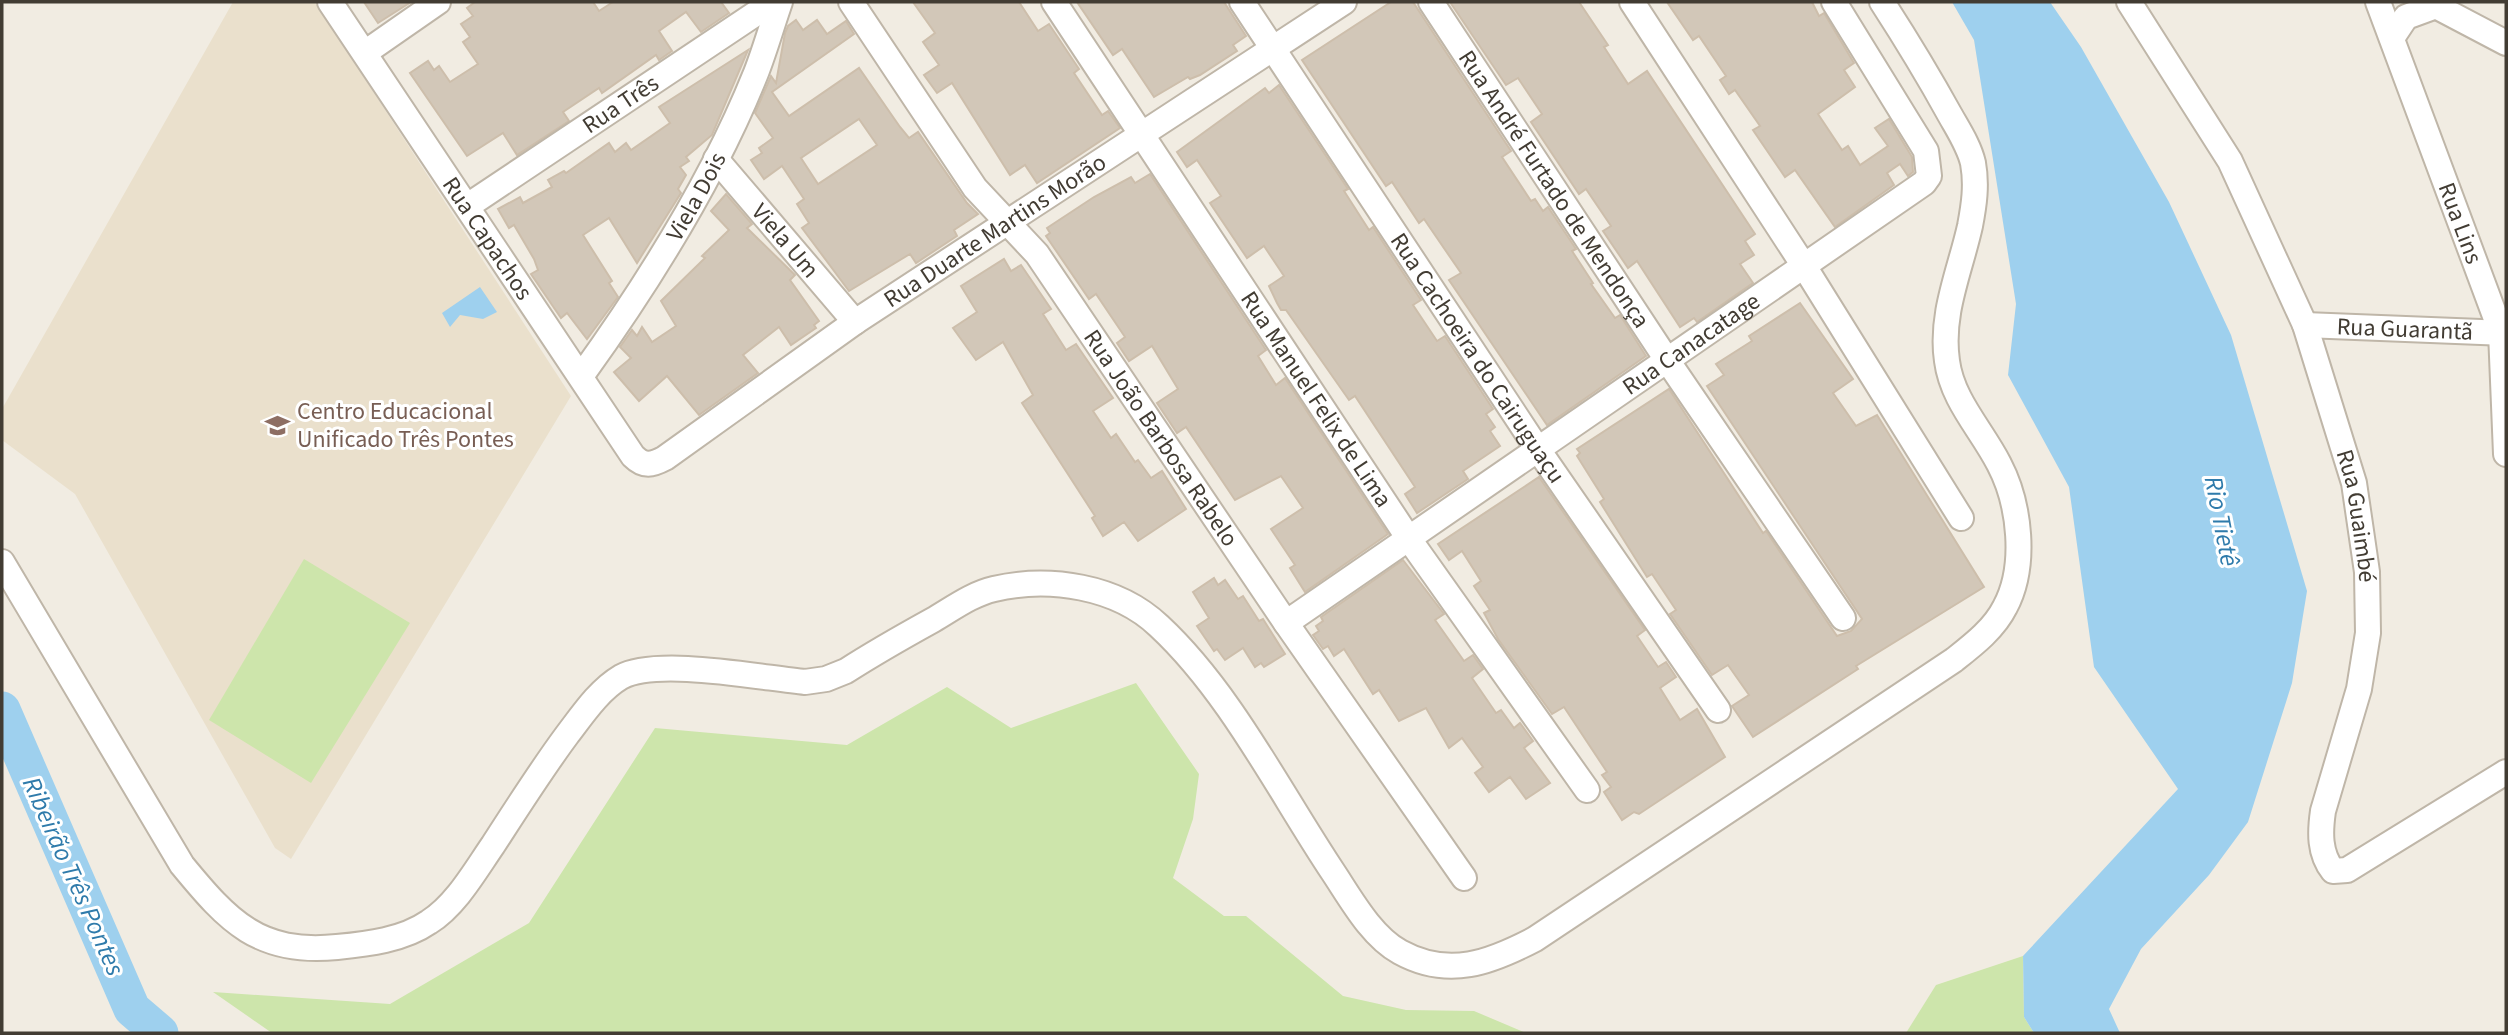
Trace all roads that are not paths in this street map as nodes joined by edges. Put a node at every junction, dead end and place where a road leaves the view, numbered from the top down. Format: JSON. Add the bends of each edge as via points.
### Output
{"nodes":[{"id":1,"x":330,"y":2,"type":"edge"},
{"id":2,"x":439,"y":2,"type":"edge"},
{"id":3,"x":773,"y":2,"type":"edge"},
{"id":4,"x":780,"y":2,"type":"edge"},
{"id":5,"x":851,"y":2,"type":"edge"},
{"id":6,"x":1054,"y":2,"type":"edge"},
{"id":7,"x":1242,"y":2,"type":"edge"},
{"id":8,"x":1344,"y":2,"type":"edge"},
{"id":9,"x":1431,"y":2,"type":"edge"},
{"id":10,"x":1632,"y":2,"type":"edge"},
{"id":11,"x":1834,"y":2,"type":"edge"},
{"id":12,"x":1882,"y":2,"type":"edge"},
{"id":13,"x":2129,"y":2,"type":"edge"},
{"id":14,"x":2378,"y":2,"type":"edge"},
{"id":15,"x":2432,"y":4,"type":"edge"},
{"id":16,"x":2392,"y":38,"type":"junction"},
{"id":17,"x":2506,"y":43,"type":"edge"},
{"id":18,"x":1273,"y":49,"type":"junction"},
{"id":19,"x":366,"y":52,"type":"junction"},
{"id":20,"x":1141,"y":134,"type":"junction"},
{"id":21,"x":716,"y":159,"type":"junction"},
{"id":22,"x":469,"y":205,"type":"junction"},
{"id":23,"x":1007,"y":221,"type":"junction"},
{"id":24,"x":1804,"y":267,"type":"junction"},
{"id":25,"x":855,"y":322,"type":"junction"},
{"id":26,"x":2305,"y":326,"type":"junction"},
{"id":27,"x":2504,"y":332,"type":"edge"},
{"id":28,"x":1667,"y":360,"type":"junction"},
{"id":29,"x":582,"y":375,"type":"junction"},
{"id":30,"x":1537,"y":448,"type":"junction"},
{"id":31,"x":2506,"y":454,"type":"edge"},
{"id":32,"x":650,"y":465,"type":"joint"},
{"id":33,"x":1961,"y":518,"type":"dead end"},
{"id":34,"x":1409,"y":539,"type":"junction"},
{"id":35,"x":2,"y":562,"type":"edge"},
{"id":36,"x":1843,"y":618,"type":"dead end"},
{"id":37,"x":1286,"y":623,"type":"junction"},
{"id":38,"x":1718,"y":710,"type":"dead end"},
{"id":39,"x":2506,"y":772,"type":"edge"},
{"id":40,"x":1587,"y":790,"type":"dead end"},
{"id":41,"x":1464,"y":878,"type":"dead end"}],
"edges":[{"from":1,"to":19,"type":"street","name":"Rua Capachos"},
{"from":2,"to":19,"type":"street"},
{"from":3,"to":22,"type":"street","name":"Rua Três"},
{"from":4,"to":21,"type":"street","name":"Viela Dois","via":[[756,73]]},
{"from":5,"to":23,"type":"street","name":"Rua João Barbosa Rabelo","via":[[975,188]]},
{"from":6,"to":20,"type":"street","name":"Rua Manuel Felix de Lima"},
{"from":7,"to":18,"type":"street","name":"Rua Cachoeira do Cairuguaçu"},
{"from":8,"to":18,"type":"street","name":"Rua Duarte Martins Morão"},
{"from":9,"to":28,"type":"street","name":"Rua André Furtado de Mendonça"},
{"from":10,"to":24,"type":"street"},
{"from":11,"to":24,"type":"street","name":"Rua Canacatage","via":[[1926,151],[1929,176],[1920,188]]},
{"from":12,"to":35,"type":"street","via":[[1932,82],[1973,161],[1975,198],[1953,285],[1946,359],[1952,387],[1999,464],[2015,509],[2016,573],[2006,607],[1988,631],[1954,660],[1535,939],[1495,960],[1470,966],[1423,962],[1383,940],[1217,693],[1158,624],[1105,593],[1025,584],[992,589],[966,601],[826,679],[805,682],[666,667],[622,677],[601,692],[575,725],[478,866],[429,923],[366,944],[293,947],[244,929],[219,911],[182,865]]},
{"from":13,"to":26,"type":"street","name":"Rua Guaimbé","via":[[2230,161]]},
{"from":14,"to":16,"type":"street","name":"Rua Lins"},
{"from":15,"to":16,"type":"street","via":[[2406,17]]},
{"from":15,"to":17,"type":"street"},
{"from":16,"to":27,"type":"street","name":"Rua Lins"},
{"from":18,"to":20,"type":"street","name":"Rua Duarte Martins Morão"},
{"from":18,"to":30,"type":"street","name":"Rua Cachoeira do Cairuguaçu"},
{"from":19,"to":22,"type":"street","name":"Rua Capachos"},
{"from":20,"to":23,"type":"street","name":"Rua Duarte Martins Morão"},
{"from":20,"to":34,"type":"street","name":"Rua Manuel Felix de Lima"},
{"from":21,"to":25,"type":"street","name":"Viela Um"},
{"from":21,"to":29,"type":"street","name":"Viela Dois","via":[[626,314]]},
{"from":22,"to":29,"type":"street","name":"Rua Capachos"},
{"from":23,"to":25,"type":"street","name":"Rua Duarte Martins Morão"},
{"from":23,"to":37,"type":"street","name":"Rua João Barbosa Rabelo","via":[[1037,254]]},
{"from":24,"to":28,"type":"street","name":"Rua Canacatage"},
{"from":24,"to":33,"type":"street"},
{"from":25,"to":32,"type":"street","name":"Rua Duarte Martins Morão"},
{"from":26,"to":27,"type":"street","name":"Rua Guarantã"},
{"from":26,"to":39,"type":"street","name":"Rua Guaimbé","via":[[2354,483],[2367,572],[2368,633],[2359,689],[2320,830],[2327,863],[2333,871],[2347,870]]},
{"from":27,"to":31,"type":"street","name":"Rua Lins"},
{"from":28,"to":30,"type":"street","name":"Rua Canacatage"},
{"from":28,"to":36,"type":"street","name":"Rua André Furtado de Mendonça"},
{"from":29,"to":32,"type":"street","name":"Rua Capachos","via":[[634,456]]},
{"from":30,"to":34,"type":"street","name":"Rua Canacatage"},
{"from":30,"to":38,"type":"street","name":"Rua Cachoeira do Cairuguaçu"},
{"from":34,"to":37,"type":"street","name":"Rua Canacatage"},
{"from":34,"to":40,"type":"street","name":"Rua Manuel Felix de Lima"},
{"from":37,"to":41,"type":"street","name":"Rua João Barbosa Rabelo"}]}
